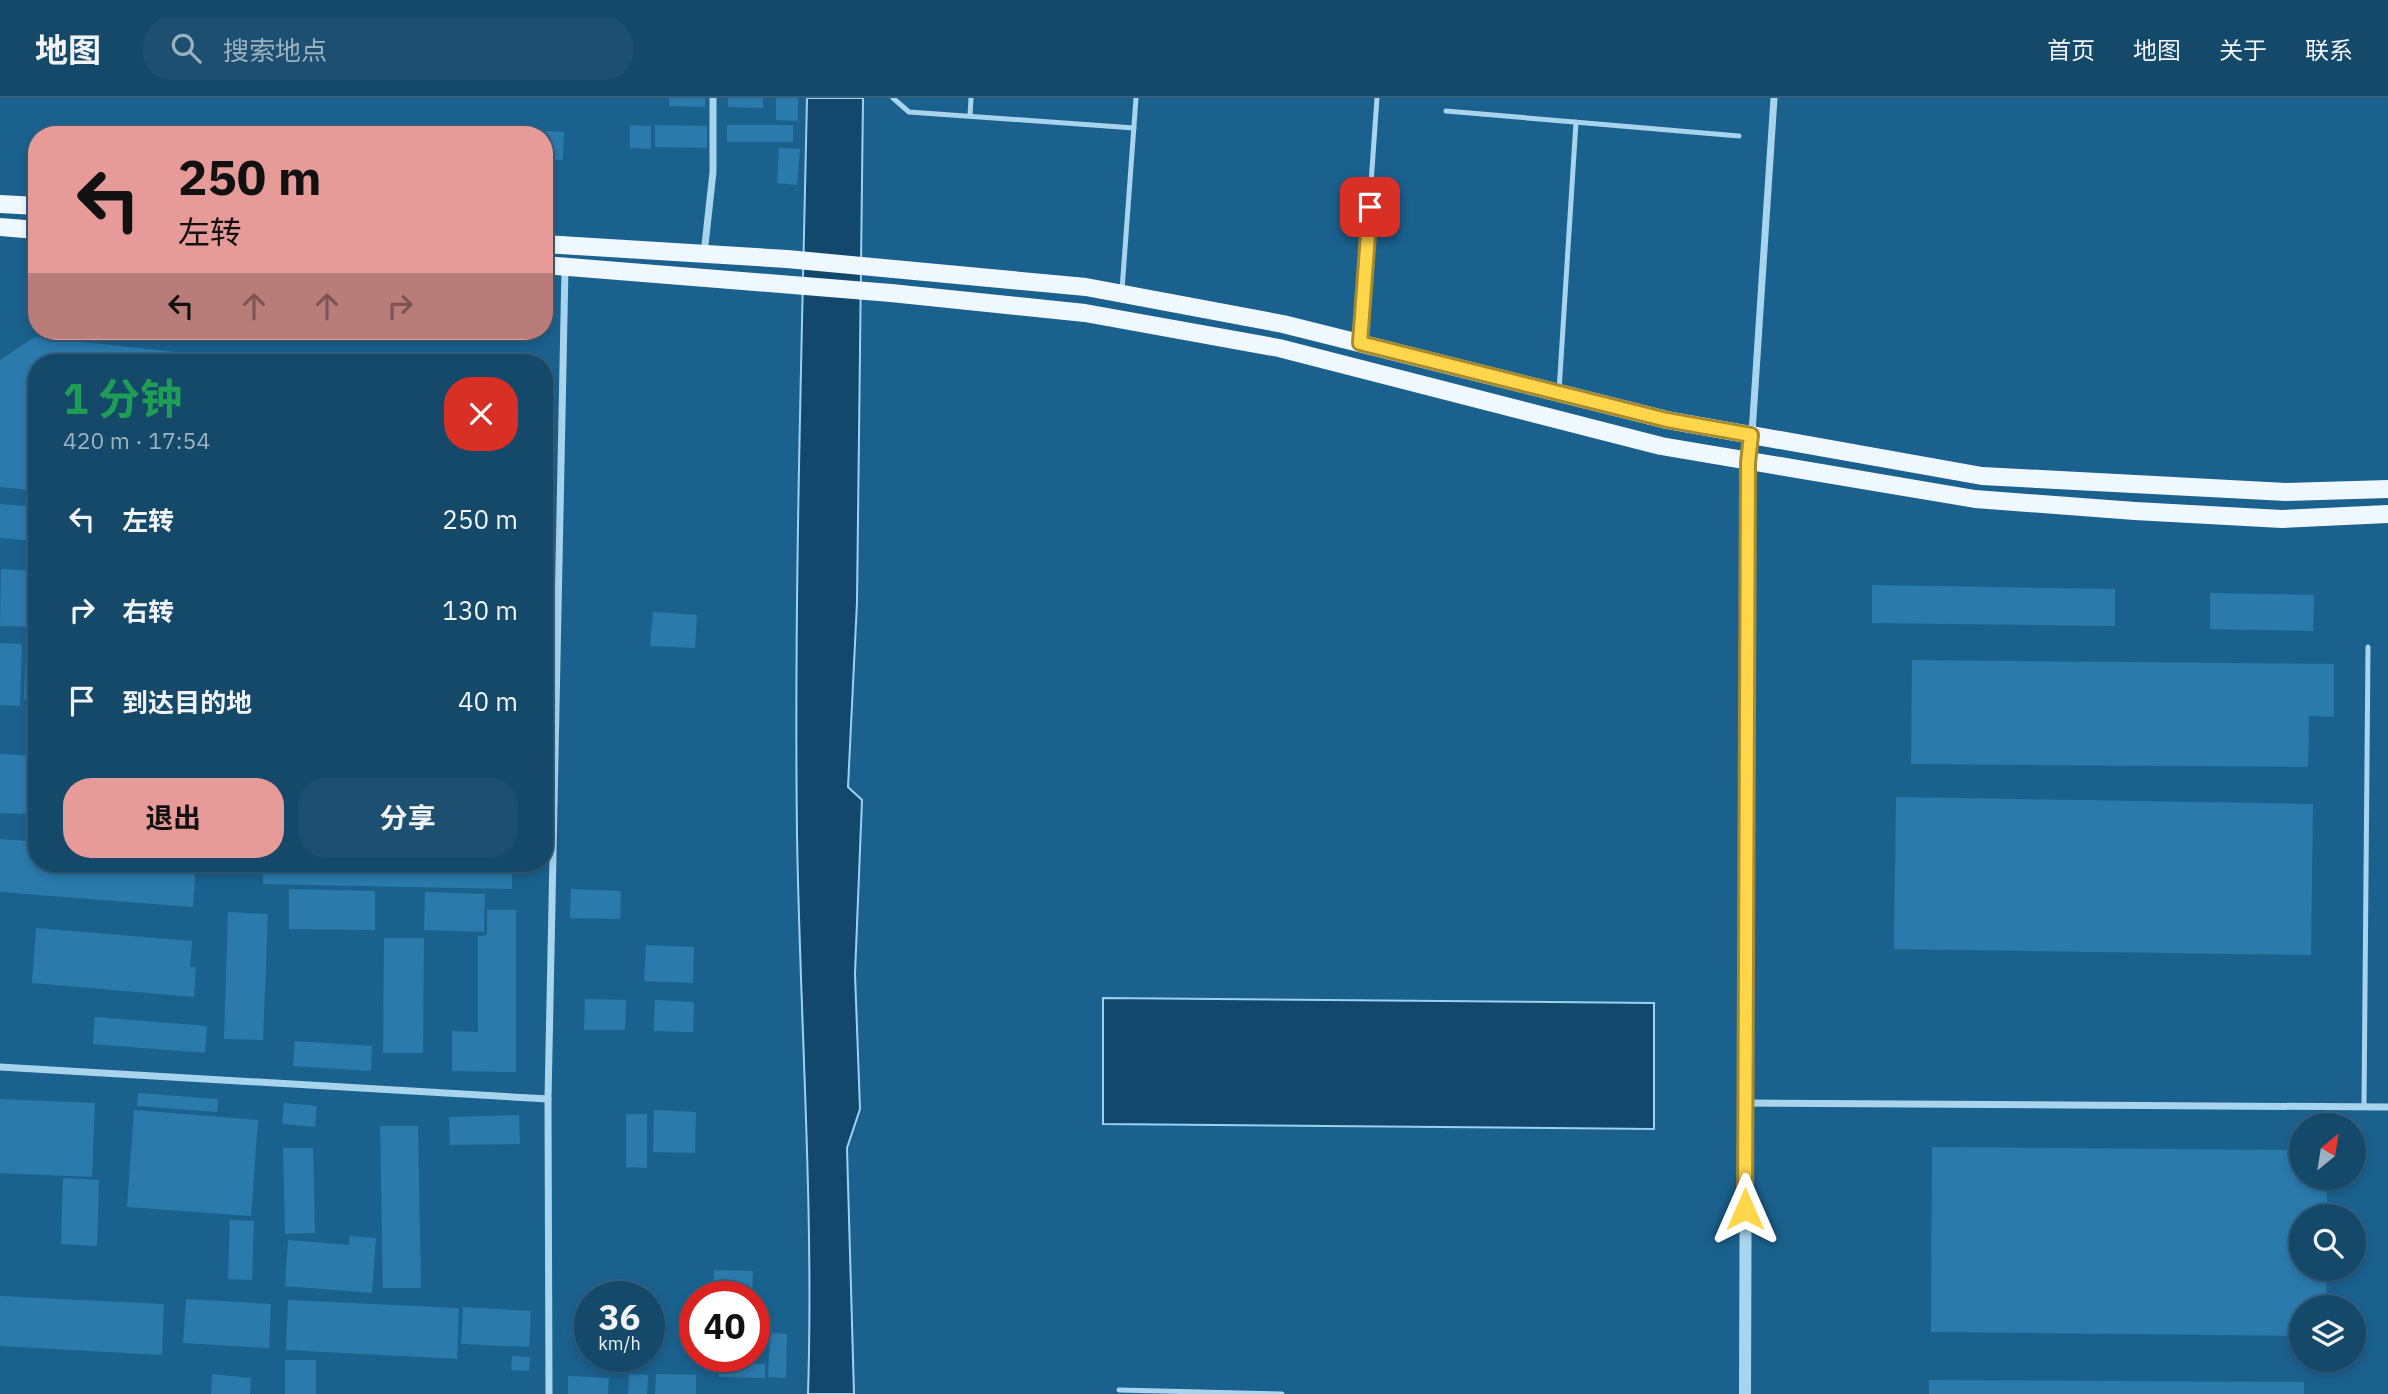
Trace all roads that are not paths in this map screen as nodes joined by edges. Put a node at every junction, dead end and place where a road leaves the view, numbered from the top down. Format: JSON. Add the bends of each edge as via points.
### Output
{"nodes":[{"id":1,"x":713,"y":98,"type":"edge"},
{"id":2,"x":893,"y":98,"type":"edge"},
{"id":3,"x":971,"y":98,"type":"edge"},
{"id":4,"x":1136,"y":98,"type":"edge"},
{"id":5,"x":1377,"y":98,"type":"edge"},
{"id":6,"x":1774,"y":98,"type":"edge"},
{"id":7,"x":1446,"y":111,"type":"dead end"},
{"id":8,"x":970,"y":116,"type":"junction"},
{"id":9,"x":1576,"y":122,"type":"junction"},
{"id":10,"x":1134,"y":128,"type":"junction"},
{"id":11,"x":1739,"y":136,"type":"dead end"},
{"id":12,"x":0,"y":204,"type":"edge"},
{"id":13,"x":28,"y":206,"type":"edge"},
{"id":14,"x":0,"y":227,"type":"edge"},
{"id":15,"x":28,"y":229,"type":"edge"},
{"id":16,"x":553,"y":245,"type":"edge"},
{"id":17,"x":704,"y":254,"type":"junction"},
{"id":18,"x":553,"y":265,"type":"edge"},
{"id":19,"x":565,"y":266,"type":"junction"},
{"id":20,"x":1122,"y":294,"type":"junction"},
{"id":21,"x":1116,"y":319,"type":"junction"},
{"id":22,"x":1360,"y":343,"type":"junction"},
{"id":23,"x":1559,"y":393,"type":"junction"},
{"id":24,"x":1751,"y":435,"type":"junction"},
{"id":25,"x":1748,"y":463,"type":"junction"},
{"id":26,"x":2388,"y":489,"type":"edge"},
{"id":27,"x":2388,"y":514,"type":"edge"},
{"id":28,"x":2368,"y":647,"type":"dead end"},
{"id":29,"x":553,"y":854,"type":"edge"},
{"id":30,"x":553,"y":872,"type":"edge"},
{"id":31,"x":0,"y":1067,"type":"edge"},
{"id":32,"x":548,"y":1099,"type":"junction"},
{"id":33,"x":1745,"y":1103,"type":"junction"},
{"id":34,"x":2364,"y":1107,"type":"junction"},
{"id":35,"x":2388,"y":1107,"type":"edge"},
{"id":36,"x":1119,"y":1390,"type":"dead end"},
{"id":37,"x":549,"y":1394,"type":"edge"},
{"id":38,"x":1282,"y":1394,"type":"edge"},
{"id":39,"x":1745,"y":1394,"type":"edge"}],
"edges":[{"from":1,"to":17,"type":"street","via":[[713,172]]},
{"from":2,"to":8,"type":"lane","via":[[909,112]]},
{"from":3,"to":8,"type":"lane"},
{"from":4,"to":10,"type":"lane"},
{"from":5,"to":22,"type":"lane"},
{"from":6,"to":24,"type":"street"},
{"from":7,"to":9,"type":"lane"},
{"from":8,"to":10,"type":"lane"},
{"from":9,"to":11,"type":"lane"},
{"from":9,"to":23,"type":"lane"},
{"from":10,"to":20,"type":"lane"},
{"from":12,"to":13,"type":"main road"},
{"from":14,"to":15,"type":"main road"},
{"from":16,"to":17,"type":"main road"},
{"from":17,"to":20,"type":"main road","via":[[892,268]]},
{"from":18,"to":19,"type":"main road"},
{"from":19,"to":21,"type":"main road","via":[[891,293]]},
{"from":19,"to":29,"type":"street"},
{"from":20,"to":21,"type":"main road"},
{"from":20,"to":22,"type":"main road"},
{"from":21,"to":25,"type":"main road","via":[[1279,348],[1661,446]]},
{"from":22,"to":23,"type":"main road"},
{"from":23,"to":24,"type":"main road"},
{"from":24,"to":25,"type":"street"},
{"from":24,"to":26,"type":"main road","via":[[1982,476],[2286,492]]},
{"from":25,"to":27,"type":"main road","via":[[1975,499],[2282,519]]},
{"from":25,"to":33,"type":"street"},
{"from":28,"to":34,"type":"lane"},
{"from":30,"to":32,"type":"street"},
{"from":31,"to":32,"type":"street"},
{"from":32,"to":37,"type":"street"},
{"from":33,"to":34,"type":"street"},
{"from":33,"to":39,"type":"street"},
{"from":34,"to":35,"type":"street"},
{"from":36,"to":38,"type":"lane"}]}
